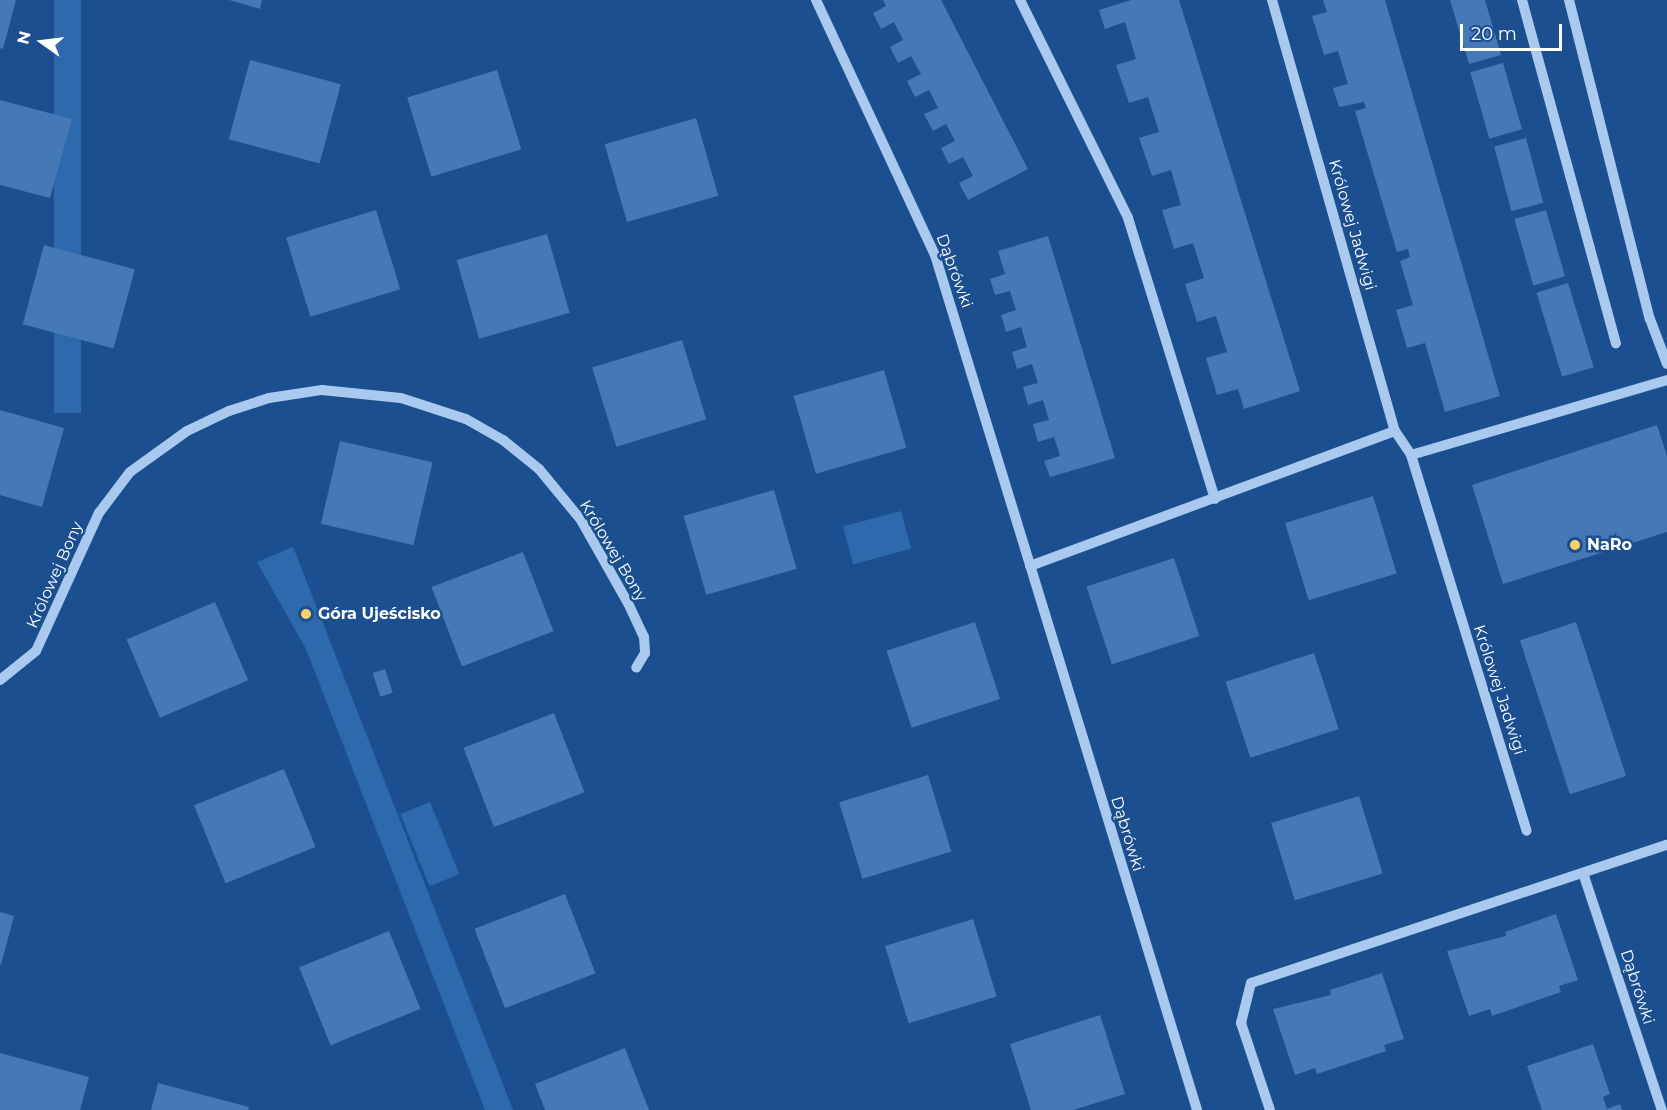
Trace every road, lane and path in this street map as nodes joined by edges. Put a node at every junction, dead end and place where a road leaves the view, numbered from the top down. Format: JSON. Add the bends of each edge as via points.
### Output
{"nodes":[{"id":1,"x":816,"y":0,"type":"edge"},
{"id":2,"x":1020,"y":0,"type":"edge"},
{"id":3,"x":1272,"y":0,"type":"edge"},
{"id":4,"x":1522,"y":0,"type":"edge"},
{"id":5,"x":1569,"y":0,"type":"edge"},
{"id":6,"x":1616,"y":343,"type":"dead end"},
{"id":7,"x":1667,"y":364,"type":"edge"},
{"id":8,"x":1667,"y":380,"type":"edge"},
{"id":9,"x":1395,"y":431,"type":"junction"},
{"id":10,"x":1411,"y":455,"type":"junction"},
{"id":11,"x":1215,"y":499,"type":"junction"},
{"id":12,"x":1030,"y":566,"type":"junction"},
{"id":13,"x":636,"y":668,"type":"dead end"},
{"id":14,"x":0,"y":680,"type":"edge"},
{"id":15,"x":1527,"y":831,"type":"dead end"},
{"id":16,"x":1667,"y":845,"type":"edge"},
{"id":17,"x":1583,"y":873,"type":"junction"},
{"id":18,"x":1197,"y":1110,"type":"edge"},
{"id":19,"x":1270,"y":1110,"type":"edge"},
{"id":20,"x":1662,"y":1110,"type":"edge"}],
"edges":[{"from":1,"to":12,"type":"street","name":"Dąbrówki","via":[[935,255]]},
{"from":2,"to":11,"type":"street","via":[[1128,218]]},
{"from":3,"to":9,"type":"street","name":"Królowej Jadwigi"},
{"from":4,"to":6,"type":"street"},
{"from":5,"to":7,"type":"street","via":[[1650,319]]},
{"from":8,"to":10,"type":"street"},
{"from":9,"to":10,"type":"street","name":"Królowej Jadwigi"},
{"from":9,"to":11,"type":"street"},
{"from":10,"to":15,"type":"street","name":"Królowej Jadwigi"},
{"from":11,"to":12,"type":"street"},
{"from":12,"to":18,"type":"street","name":"Dąbrówki"},
{"from":13,"to":14,"type":"street","name":"Królowej Bony","via":[[645,653],[644,637],[628,603],[581,520],[539,469],[503,440],[466,419],[400,398],[322,390],[269,398],[229,411],[187,432],[130,472],[99,513],[36,651]]},
{"from":16,"to":17,"type":"street"},
{"from":17,"to":19,"type":"street","via":[[1251,983],[1241,1023]]},
{"from":17,"to":20,"type":"street","name":"Dąbrówki"}]}
